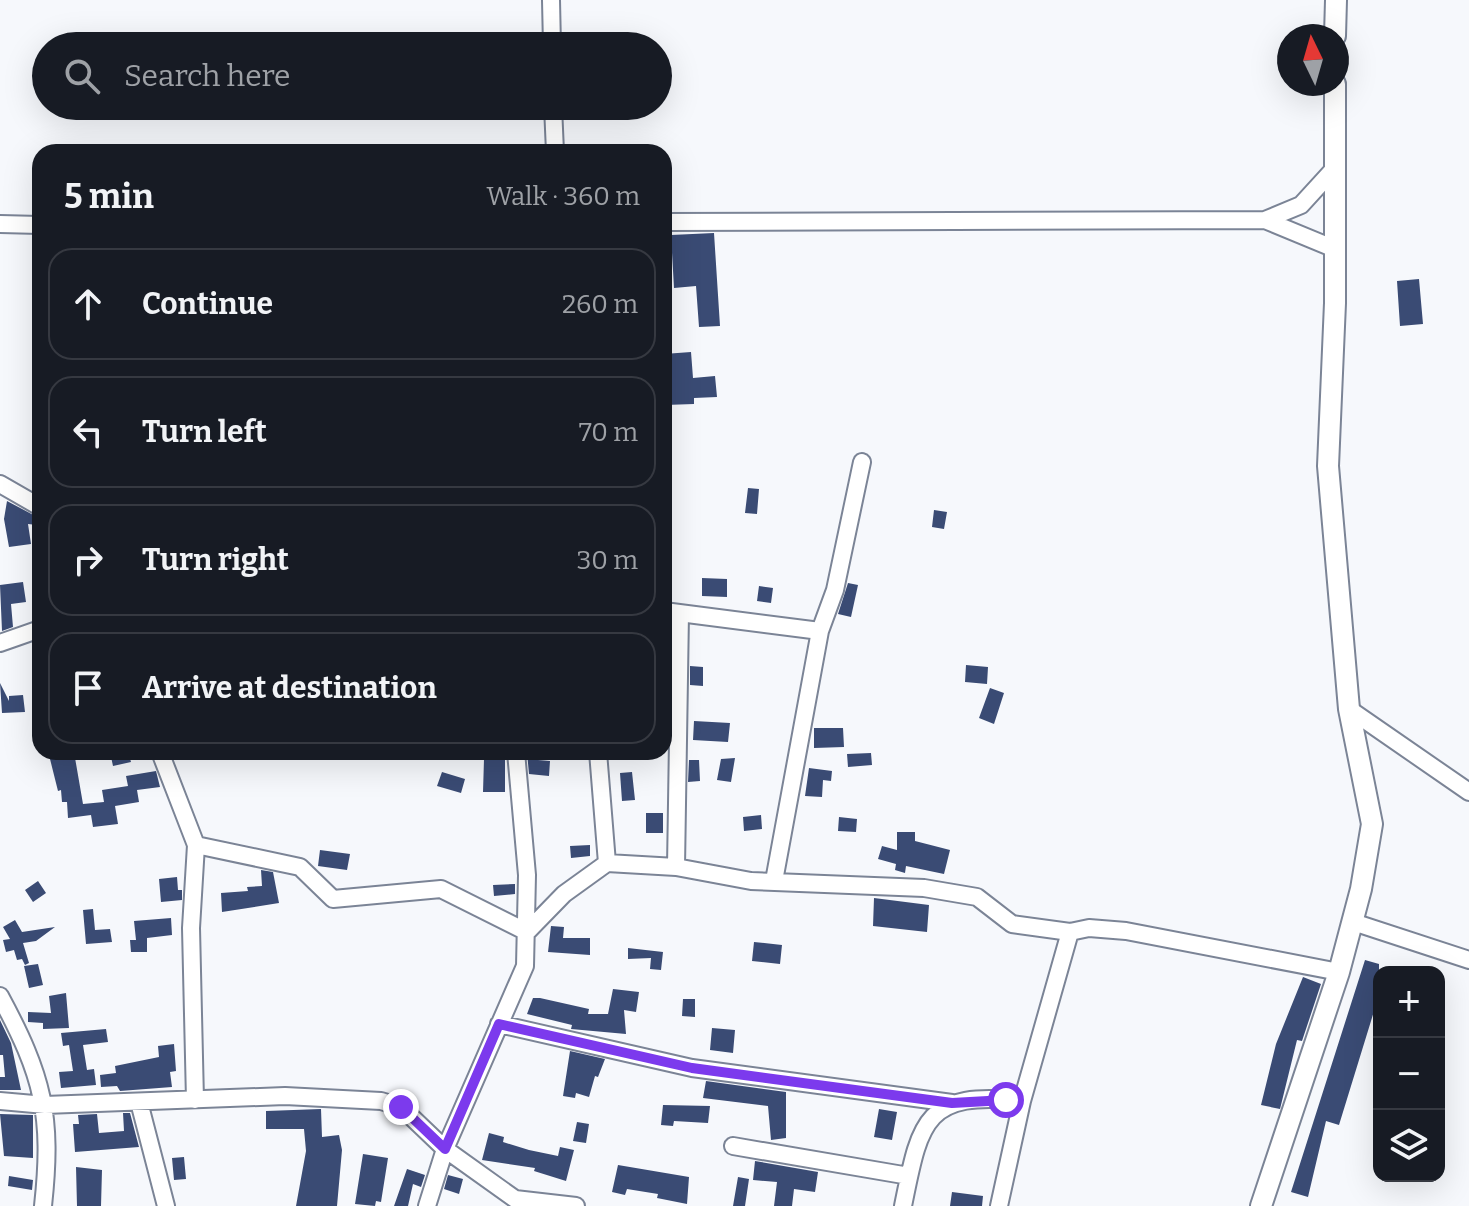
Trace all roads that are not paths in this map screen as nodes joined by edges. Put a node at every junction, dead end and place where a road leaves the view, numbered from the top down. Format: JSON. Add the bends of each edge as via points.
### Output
{"nodes":[{"id":1,"x":551,"y":0,"type":"edge"},
{"id":2,"x":1336,"y":0,"type":"edge"},
{"id":3,"x":1335,"y":24,"type":"edge"},
{"id":4,"x":552,"y":32,"type":"edge"},
{"id":5,"x":1335,"y":96,"type":"edge"},
{"id":6,"x":554,"y":120,"type":"edge"},
{"id":7,"x":555,"y":144,"type":"edge"},
{"id":8,"x":1333,"y":170,"type":"junction"},
{"id":9,"x":1265,"y":220,"type":"junction"},
{"id":10,"x":672,"y":222,"type":"edge"},
{"id":11,"x":0,"y":224,"type":"edge"},
{"id":12,"x":32,"y":225,"type":"edge"},
{"id":13,"x":1335,"y":249,"type":"junction"},
{"id":14,"x":862,"y":462,"type":"dead end"},
{"id":15,"x":0,"y":484,"type":"edge"},
{"id":16,"x":32,"y":502,"type":"edge"},
{"id":17,"x":672,"y":612,"type":"edge"},
{"id":18,"x":820,"y":631,"type":"junction"},
{"id":19,"x":32,"y":632,"type":"edge"},
{"id":20,"x":0,"y":643,"type":"edge"},
{"id":21,"x":1349,"y":709,"type":"junction"},
{"id":22,"x":163,"y":760,"type":"edge"},
{"id":23,"x":517,"y":760,"type":"edge"},
{"id":24,"x":599,"y":760,"type":"edge"},
{"id":25,"x":1469,"y":792,"type":"edge"},
{"id":26,"x":196,"y":845,"type":"junction"},
{"id":27,"x":607,"y":863,"type":"junction"},
{"id":28,"x":676,"y":867,"type":"junction"},
{"id":29,"x":774,"y":881,"type":"junction"},
{"id":30,"x":1353,"y":922,"type":"junction"},
{"id":31,"x":527,"y":932,"type":"junction"},
{"id":32,"x":1070,"y":932,"type":"junction"},
{"id":33,"x":1469,"y":960,"type":"edge"},
{"id":34,"x":1339,"y":972,"type":"junction"},
{"id":35,"x":0,"y":996,"type":"edge"},
{"id":36,"x":499,"y":1024,"type":"junction"},
{"id":37,"x":195,"y":1100,"type":"junction"},
{"id":38,"x":0,"y":1101,"type":"edge"},
{"id":39,"x":1022,"y":1101,"type":"junction"},
{"id":40,"x":139,"y":1102,"type":"junction"},
{"id":41,"x":952,"y":1103,"type":"junction"},
{"id":42,"x":45,"y":1105,"type":"junction"},
{"id":43,"x":733,"y":1146,"type":"dead end"},
{"id":44,"x":445,"y":1149,"type":"junction"},
{"id":45,"x":909,"y":1176,"type":"junction"},
{"id":46,"x":514,"y":1202,"type":"edge"},
{"id":47,"x":43,"y":1206,"type":"edge"},
{"id":48,"x":166,"y":1206,"type":"edge"},
{"id":49,"x":427,"y":1206,"type":"edge"},
{"id":50,"x":576,"y":1206,"type":"edge"},
{"id":51,"x":903,"y":1206,"type":"edge"},
{"id":52,"x":999,"y":1206,"type":"edge"},
{"id":53,"x":1261,"y":1206,"type":"edge"}],
"edges":[{"from":1,"to":4,"type":"street"},
{"from":2,"to":3,"type":"street"},
{"from":5,"to":8,"type":"street"},
{"from":6,"to":7,"type":"street"},
{"from":8,"to":9,"type":"street","via":[[1301,205]]},
{"from":8,"to":13,"type":"street"},
{"from":9,"to":10,"type":"street"},
{"from":9,"to":13,"type":"street"},
{"from":11,"to":12,"type":"street"},
{"from":13,"to":21,"type":"street","via":[[1328,466]]},
{"from":14,"to":18,"type":"street","via":[[835,590]]},
{"from":15,"to":16,"type":"street"},
{"from":17,"to":18,"type":"street"},
{"from":17,"to":28,"type":"street"},
{"from":18,"to":29,"type":"street"},
{"from":19,"to":20,"type":"street"},
{"from":21,"to":25,"type":"street"},
{"from":21,"to":30,"type":"street","via":[[1372,824]]},
{"from":22,"to":26,"type":"street"},
{"from":23,"to":31,"type":"street"},
{"from":24,"to":27,"type":"street"},
{"from":26,"to":31,"type":"street","via":[[300,867],[333,899],[441,889]]},
{"from":26,"to":37,"type":"street","via":[[191,928]]},
{"from":27,"to":28,"type":"street"},
{"from":27,"to":31,"type":"street","via":[[564,894]]},
{"from":28,"to":29,"type":"street"},
{"from":29,"to":32,"type":"street","via":[[924,888],[977,897],[1012,924]]},
{"from":30,"to":33,"type":"street"},
{"from":30,"to":34,"type":"street"},
{"from":31,"to":36,"type":"street","via":[[525,966]]},
{"from":32,"to":34,"type":"street","via":[[1126,931]]},
{"from":32,"to":39,"type":"street"},
{"from":34,"to":53,"type":"street"},
{"from":35,"to":42,"type":"street","via":[[31,1054]]},
{"from":36,"to":41,"type":"street","via":[[692,1068]]},
{"from":36,"to":44,"type":"street"},
{"from":37,"to":40,"type":"street"},
{"from":37,"to":44,"type":"street","via":[[285,1096],[381,1101],[401,1107]]},
{"from":38,"to":42,"type":"street"},
{"from":39,"to":41,"type":"street"},
{"from":39,"to":52,"type":"street"},
{"from":40,"to":42,"type":"street"},
{"from":40,"to":48,"type":"street"},
{"from":41,"to":45,"type":"street","via":[[926,1121]]},
{"from":42,"to":47,"type":"street"},
{"from":43,"to":45,"type":"street"},
{"from":44,"to":46,"type":"street"},
{"from":44,"to":49,"type":"street"},
{"from":45,"to":51,"type":"street"},
{"from":46,"to":50,"type":"street"}]}
